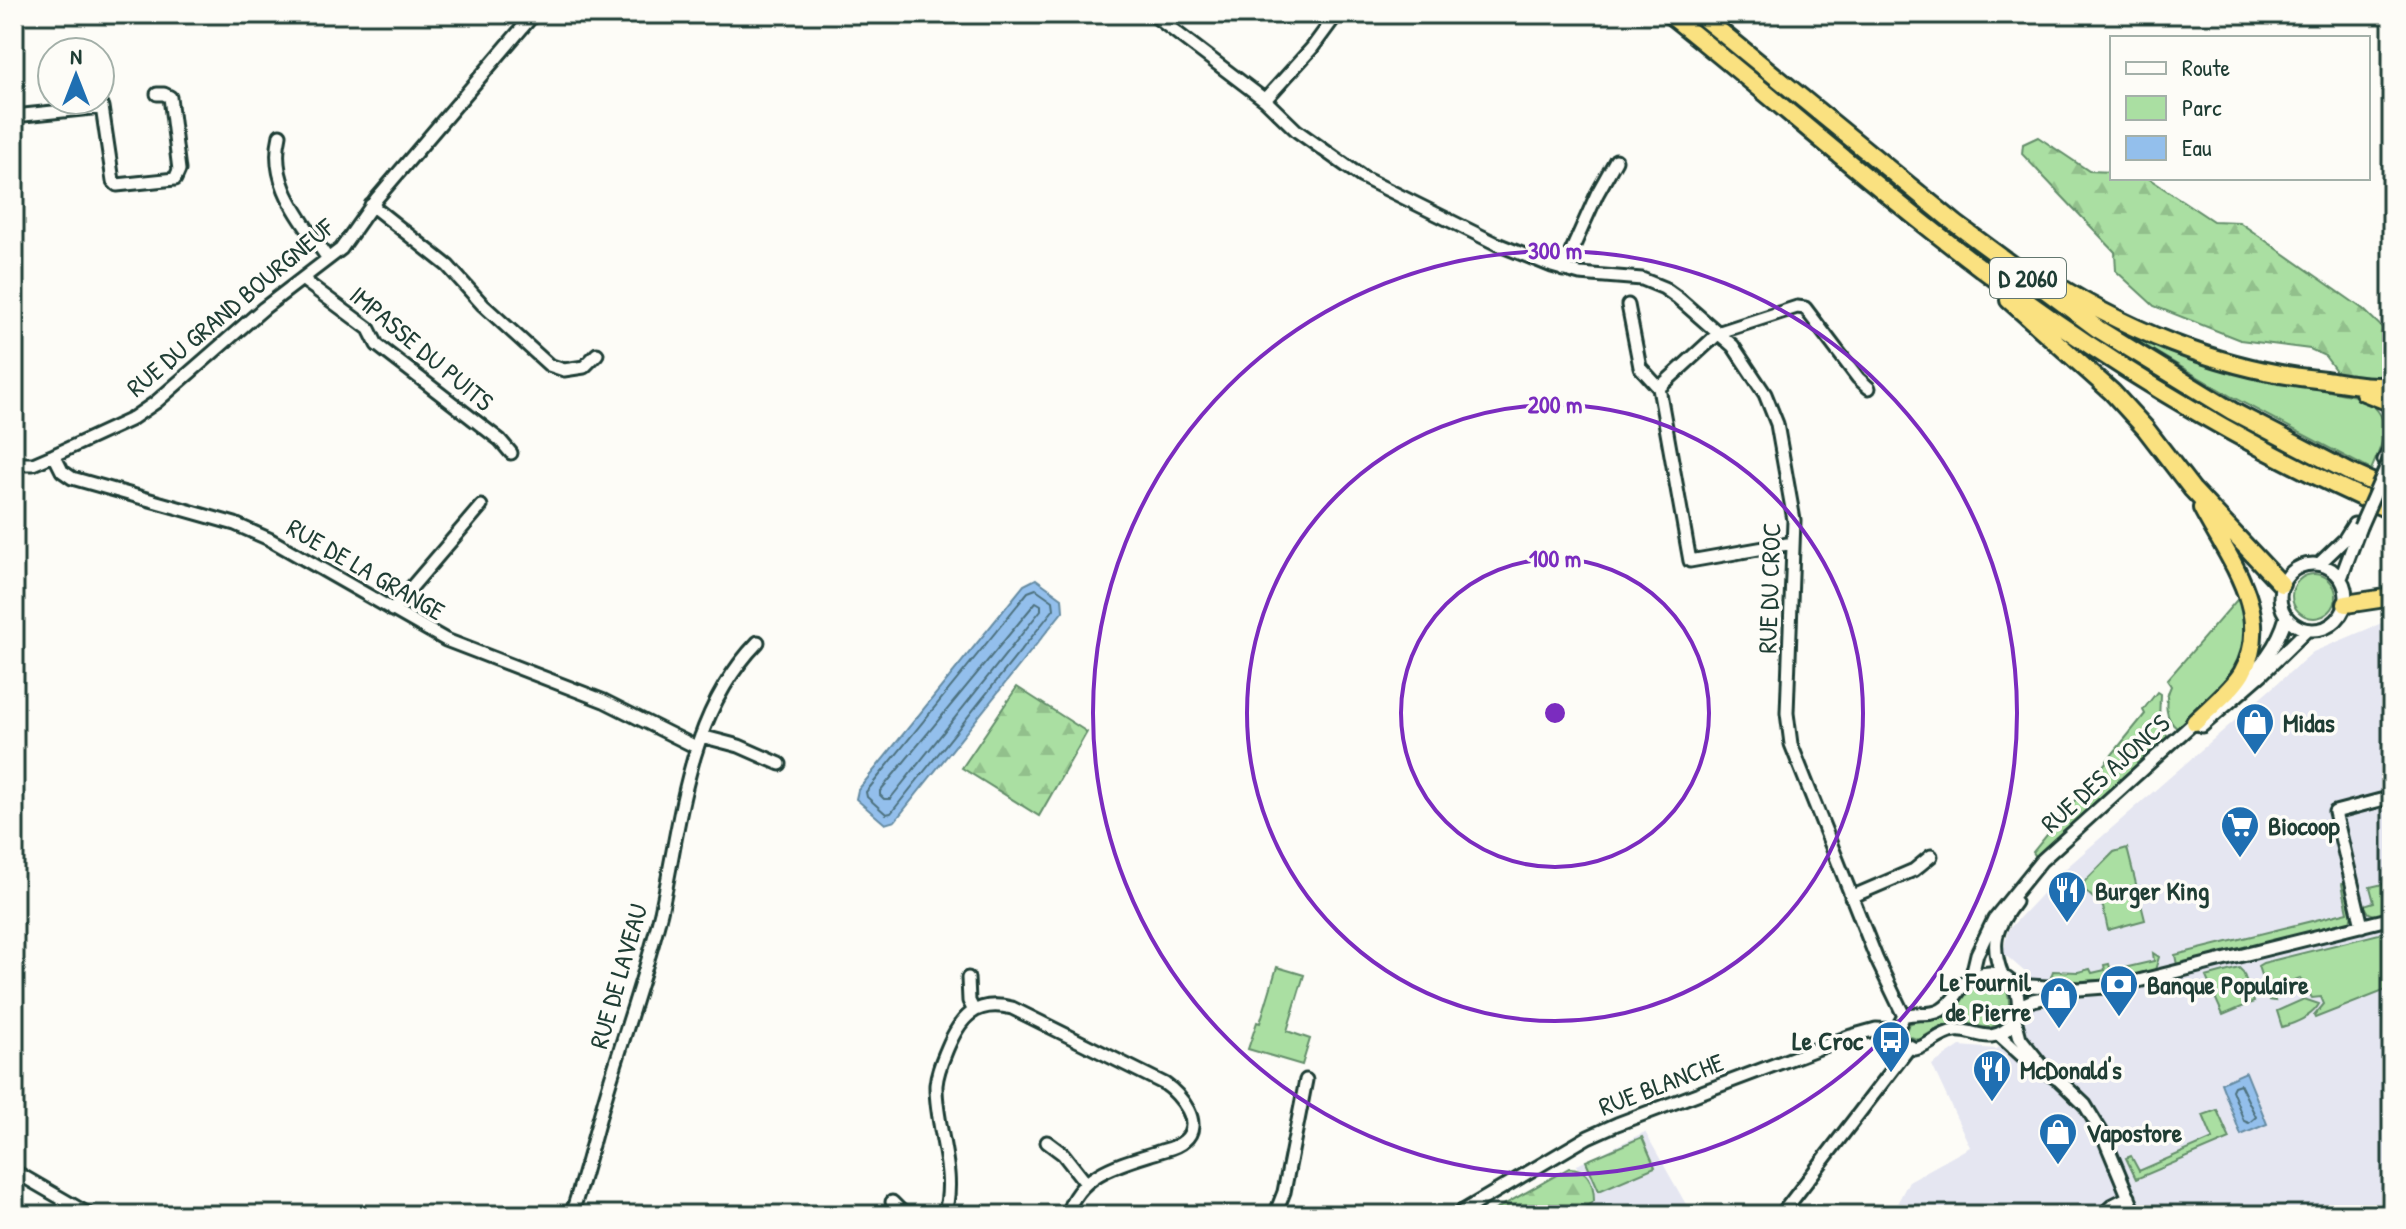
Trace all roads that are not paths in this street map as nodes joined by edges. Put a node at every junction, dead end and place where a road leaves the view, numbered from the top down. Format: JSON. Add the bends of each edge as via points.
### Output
{"nodes":[{"id":1,"x":534,"y":14,"type":"edge"},
{"id":2,"x":1152,"y":14,"type":"edge"},
{"id":3,"x":1337,"y":14,"type":"edge"},
{"id":4,"x":1669,"y":14,"type":"edge"},
{"id":5,"x":1699,"y":14,"type":"edge"},
{"id":6,"x":157,"y":94,"type":"dead end"},
{"id":7,"x":1265,"y":100,"type":"junction"},
{"id":8,"x":14,"y":116,"type":"edge"},
{"id":9,"x":280,"y":135,"type":"dead end"},
{"id":10,"x":1616,"y":160,"type":"dead end"},
{"id":11,"x":1897,"y":176,"type":"junction"},
{"id":12,"x":371,"y":205,"type":"junction"},
{"id":13,"x":1948,"y":241,"type":"junction"},
{"id":14,"x":328,"y":259,"type":"junction"},
{"id":15,"x":1563,"y":270,"type":"junction"},
{"id":16,"x":302,"y":279,"type":"junction"},
{"id":17,"x":14,"y":296,"type":"edge"},
{"id":18,"x":1628,"y":305,"type":"dead end"},
{"id":19,"x":14,"y":324,"type":"edge"},
{"id":20,"x":1720,"y":332,"type":"junction"},
{"id":21,"x":597,"y":354,"type":"dead end"},
{"id":22,"x":2305,"y":380,"type":"junction"},
{"id":23,"x":2392,"y":385,"type":"edge"},
{"id":24,"x":1659,"y":388,"type":"junction"},
{"id":25,"x":1869,"y":388,"type":"dead end"},
{"id":26,"x":2392,"y":403,"type":"edge"},
{"id":27,"x":511,"y":453,"type":"dead end"},
{"id":28,"x":54,"y":455,"type":"junction"},
{"id":29,"x":2390,"y":456,"type":"edge"},
{"id":30,"x":14,"y":464,"type":"edge"},
{"id":31,"x":2192,"y":489,"type":"junction"},
{"id":32,"x":2392,"y":491,"type":"edge"},
{"id":33,"x":481,"y":506,"type":"dead end"},
{"id":34,"x":2392,"y":511,"type":"edge"},
{"id":35,"x":2357,"y":525,"type":"junction"},
{"id":36,"x":1793,"y":543,"type":"junction"},
{"id":37,"x":2319,"y":564,"type":"junction"},
{"id":38,"x":2341,"y":578,"type":"junction"},
{"id":39,"x":2281,"y":584,"type":"junction"},
{"id":40,"x":2392,"y":597,"type":"edge"},
{"id":41,"x":2346,"y":604,"type":"junction"},
{"id":42,"x":392,"y":610,"type":"junction"},
{"id":43,"x":2286,"y":617,"type":"junction"},
{"id":44,"x":2307,"y":630,"type":"junction"},
{"id":45,"x":758,"y":642,"type":"dead end"},
{"id":46,"x":2195,"y":722,"type":"junction"},
{"id":47,"x":698,"y":742,"type":"junction"},
{"id":48,"x":780,"y":764,"type":"dead end"},
{"id":49,"x":2392,"y":797,"type":"edge"},
{"id":50,"x":1931,"y":856,"type":"dead end"},
{"id":51,"x":1851,"y":897,"type":"junction"},
{"id":52,"x":2392,"y":918,"type":"edge"},
{"id":53,"x":2362,"y":926,"type":"junction"},
{"id":54,"x":1972,"y":975,"type":"junction"},
{"id":55,"x":2002,"y":975,"type":"junction"},
{"id":56,"x":968,"y":978,"type":"dead end"},
{"id":57,"x":2014,"y":985,"type":"junction"},
{"id":58,"x":2079,"y":989,"type":"junction"},
{"id":59,"x":2019,"y":1006,"type":"junction"},
{"id":60,"x":974,"y":1011,"type":"junction"},
{"id":61,"x":1904,"y":1016,"type":"junction"},
{"id":62,"x":2015,"y":1019,"type":"junction"},
{"id":63,"x":1896,"y":1030,"type":"junction"},
{"id":64,"x":1998,"y":1034,"type":"junction"},
{"id":65,"x":1909,"y":1048,"type":"junction"},
{"id":66,"x":2045,"y":1070,"type":"junction"},
{"id":67,"x":1306,"y":1080,"type":"dead end"},
{"id":68,"x":1047,"y":1142,"type":"dead end"},
{"id":69,"x":14,"y":1171,"type":"edge"},
{"id":70,"x":1085,"y":1182,"type":"junction"},
{"id":71,"x":2129,"y":1197,"type":"junction"},
{"id":72,"x":892,"y":1202,"type":"dead end"},
{"id":73,"x":90,"y":1215,"type":"edge"},
{"id":74,"x":571,"y":1215,"type":"edge"},
{"id":75,"x":905,"y":1215,"type":"edge"},
{"id":76,"x":944,"y":1215,"type":"edge"},
{"id":77,"x":1067,"y":1215,"type":"edge"},
{"id":78,"x":1275,"y":1215,"type":"edge"},
{"id":79,"x":1456,"y":1215,"type":"edge"},
{"id":80,"x":1781,"y":1215,"type":"edge"},
{"id":81,"x":2102,"y":1215,"type":"edge"},
{"id":82,"x":2136,"y":1215,"type":"edge"}],
"edges":[{"from":1,"to":12,"type":"street","name":"RUE DU GRAND BOURGNEUF"},
{"from":2,"to":7,"type":"street","name":"RUE DU CROC"},
{"from":3,"to":7,"type":"street"},
{"from":4,"to":13,"type":"highway","number":"D 2060"},
{"from":5,"to":11,"type":"highway","number":"D 2060"},
{"from":6,"to":8,"type":"street","via":[[170,97],[179,170],[175,179],[117,185],[102,107]]},
{"from":7,"to":15,"type":"street","name":"RUE DU CROC","via":[[1297,131],[1362,177],[1497,244]]},
{"from":9,"to":14,"type":"street","via":[[275,155],[283,191]]},
{"from":10,"to":15,"type":"street"},
{"from":11,"to":22,"type":"highway","via":[[2038,274],[2116,317],[2202,353]]},
{"from":11,"to":32,"type":"highway","number":"D 2060","via":[[2043,290],[2155,366]]},
{"from":12,"to":14,"type":"street","name":"RUE DU GRAND BOURGNEUF"},
{"from":12,"to":21,"type":"street","via":[[448,266],[549,365],[564,370],[584,367]]},
{"from":13,"to":31,"type":"highway","via":[[1981,278],[2112,392]]},
{"from":13,"to":34,"type":"highway","number":"D 2060","via":[[2128,370],[2342,490]]},
{"from":14,"to":16,"type":"street","name":"RUE DU GRAND BOURGNEUF"},
{"from":15,"to":20,"type":"street","name":"RUE DU CROC","via":[[1653,282]]},
{"from":16,"to":27,"type":"street","name":"IMPASSE DU PUITS","via":[[369,329],[377,345]]},
{"from":16,"to":28,"type":"street","name":"RUE DU GRAND BOURGNEUF","via":[[156,402],[111,430]]},
{"from":17,"to":19,"type":"street"},
{"from":18,"to":24,"type":"street","via":[[1640,367]]},
{"from":20,"to":24,"type":"street"},
{"from":20,"to":25,"type":"street","via":[[1805,308]]},
{"from":20,"to":36,"type":"street","name":"RUE DU CROC","via":[[1752,372],[1777,424],[1791,496]]},
{"from":22,"to":23,"type":"highway"},
{"from":22,"to":26,"type":"highway","via":[[2376,394]]},
{"from":24,"to":36,"type":"street","via":[[1690,561]]},
{"from":28,"to":30,"type":"street","via":[[33,464]]},
{"from":28,"to":42,"type":"street","name":"RUE DE LA GRANGE","via":[[72,478],[235,524]]},
{"from":29,"to":35,"type":"street","bridge":true},
{"from":31,"to":39,"type":"highway"},
{"from":31,"to":46,"type":"highway","via":[[2245,588],[2254,625],[2241,673]]},
{"from":33,"to":42,"type":"street"},
{"from":35,"to":37,"type":"street"},
{"from":35,"to":38,"type":"street"},
{"from":36,"to":51,"type":"street","name":"RUE DU CROC","via":[[1787,713],[1791,744]]},
{"from":37,"to":38,"type":"street"},
{"from":37,"to":39,"type":"street","via":[[2297,567]]},
{"from":38,"to":41,"type":"street"},
{"from":39,"to":43,"type":"street"},
{"from":40,"to":41,"type":"highway"},
{"from":41,"to":44,"type":"street","via":[[2336,622]]},
{"from":42,"to":47,"type":"street","name":"RUE DE LA GRANGE","via":[[463,649]]},
{"from":43,"to":44,"type":"street"},
{"from":43,"to":46,"type":"street","name":"RUE DES AJONCS","via":[[2281,636],[2258,668]]},
{"from":44,"to":55,"type":"street","name":"RUE DES AJONCS","via":[[2028,885],[2003,919],[1995,944]]},
{"from":45,"to":47,"type":"street","name":"RUE DE LAVEAU","via":[[729,677]]},
{"from":46,"to":54,"type":"street","name":"RUE DES AJONCS","via":[[2041,861],[1994,919]]},
{"from":47,"to":48,"type":"street","name":"RUE DE LA GRANGE","via":[[739,746]]},
{"from":47,"to":74,"type":"street","name":"RUE DE LAVEAU","via":[[642,983]]},
{"from":49,"to":53,"type":"street","via":[[2335,812]]},
{"from":50,"to":51,"type":"street","via":[[1914,870]]},
{"from":51,"to":61,"type":"street","name":"RUE DU CROC"},
{"from":52,"to":53,"type":"street"},
{"from":53,"to":58,"type":"street","via":[[2118,986]]},
{"from":54,"to":55,"type":"street"},
{"from":54,"to":61,"type":"street","via":[[1937,1012]]},
{"from":55,"to":57,"type":"street"},
{"from":56,"to":60,"type":"street"},
{"from":57,"to":58,"type":"street"},
{"from":57,"to":59,"type":"street"},
{"from":58,"to":59,"type":"street"},
{"from":59,"to":62,"type":"street"},
{"from":60,"to":70,"type":"street","via":[[992,1005],[1012,1008],[1165,1084],[1183,1100],[1191,1125],[1184,1141]]},
{"from":60,"to":76,"type":"street","via":[[957,1026],[937,1077],[949,1191]]},
{"from":61,"to":63,"type":"street"},
{"from":62,"to":64,"type":"street"},
{"from":62,"to":66,"type":"street","via":[[2020,1038]]},
{"from":63,"to":65,"type":"street"},
{"from":63,"to":79,"type":"street","name":"RUE BLANCHE","via":[[1851,1036],[1617,1124]]},
{"from":64,"to":65,"type":"street","via":[[1958,1030],[1922,1048]]},
{"from":64,"to":66,"type":"street"},
{"from":65,"to":80,"type":"street"},
{"from":66,"to":71,"type":"street","via":[[2094,1117]]},
{"from":67,"to":78,"type":"street"},
{"from":68,"to":70,"type":"street"},
{"from":69,"to":73,"type":"street"},
{"from":70,"to":77,"type":"street"},
{"from":71,"to":81,"type":"street"},
{"from":71,"to":82,"type":"street"},
{"from":72,"to":75,"type":"street"}]}
